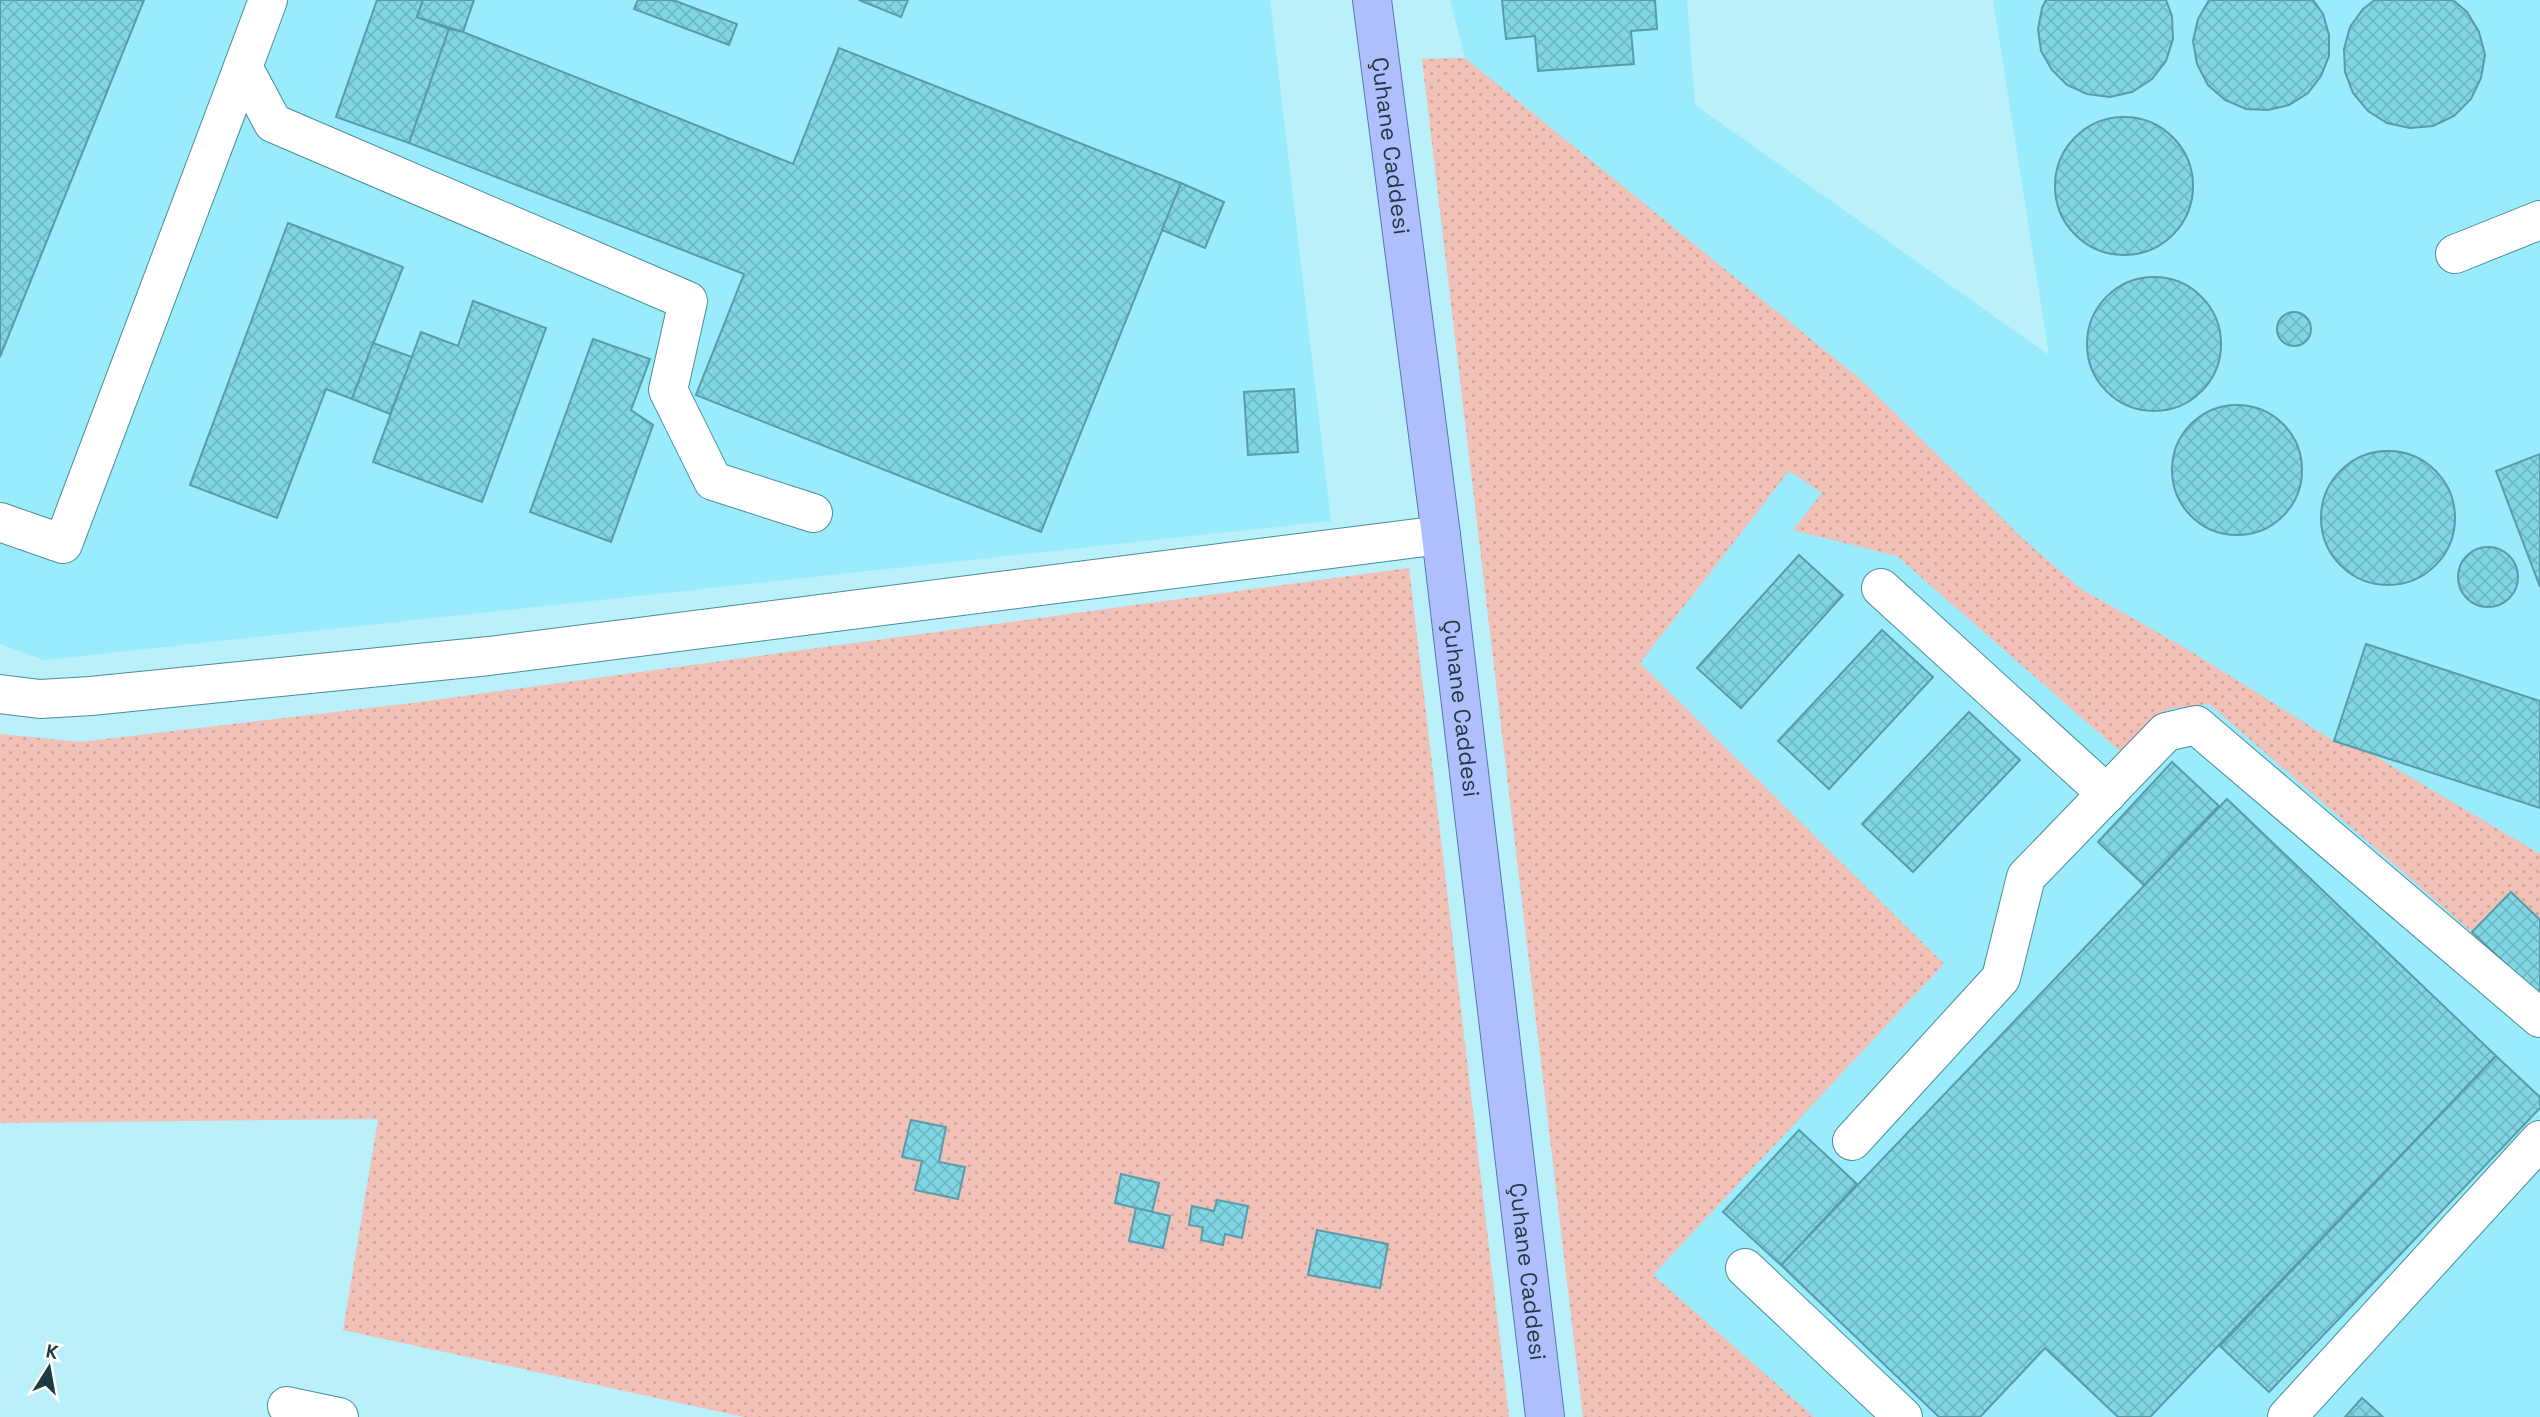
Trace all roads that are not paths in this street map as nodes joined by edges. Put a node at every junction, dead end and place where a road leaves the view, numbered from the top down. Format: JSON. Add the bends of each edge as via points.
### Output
{"nodes":[{"id":1,"x":268,"y":0,"type":"edge"},
{"id":2,"x":1372,"y":0,"type":"edge"},
{"id":3,"x":243,"y":67,"type":"junction"},
{"id":4,"x":2540,"y":220,"type":"edge"},
{"id":5,"x":2455,"y":254,"type":"dead end"},
{"id":6,"x":813,"y":513,"type":"dead end"},
{"id":7,"x":0,"y":522,"type":"edge"},
{"id":8,"x":1441,"y":535,"type":"junction"},
{"id":9,"x":1881,"y":588,"type":"dead end"},
{"id":10,"x":0,"y":694,"type":"edge"},
{"id":11,"x":2107,"y":794,"type":"junction"},
{"id":12,"x":2540,"y":1018,"type":"edge"},
{"id":13,"x":2540,"y":1140,"type":"edge"},
{"id":14,"x":1852,"y":1141,"type":"dead end"},
{"id":15,"x":1745,"y":1268,"type":"dead end"},
{"id":16,"x":288,"y":1406,"type":"dead end"},
{"id":17,"x":339,"y":1417,"type":"edge"},
{"id":18,"x":1545,"y":1417,"type":"edge"},
{"id":19,"x":1903,"y":1417,"type":"edge"},
{"id":20,"x":2287,"y":1417,"type":"edge"}],
"edges":[{"from":1,"to":3,"type":"street"},
{"from":2,"to":8,"type":"main road","name":"Çuhane Caddesi"},
{"from":3,"to":6,"type":"street","via":[[273,122],[688,300],[668,390],[713,481]]},
{"from":3,"to":7,"type":"street","via":[[63,544]]},
{"from":4,"to":5,"type":"street"},
{"from":8,"to":10,"type":"street","via":[[489,656],[91,696],[40,699]]},
{"from":8,"to":18,"type":"main road","name":"Çuhane Caddesi"},
{"from":9,"to":11,"type":"street"},
{"from":11,"to":12,"type":"street","via":[[2166,732],[2196,725]]},
{"from":11,"to":14,"type":"street","via":[[2026,877],[2001,978]]},
{"from":13,"to":20,"type":"street"},
{"from":15,"to":19,"type":"street"},
{"from":16,"to":17,"type":"street"}]}
